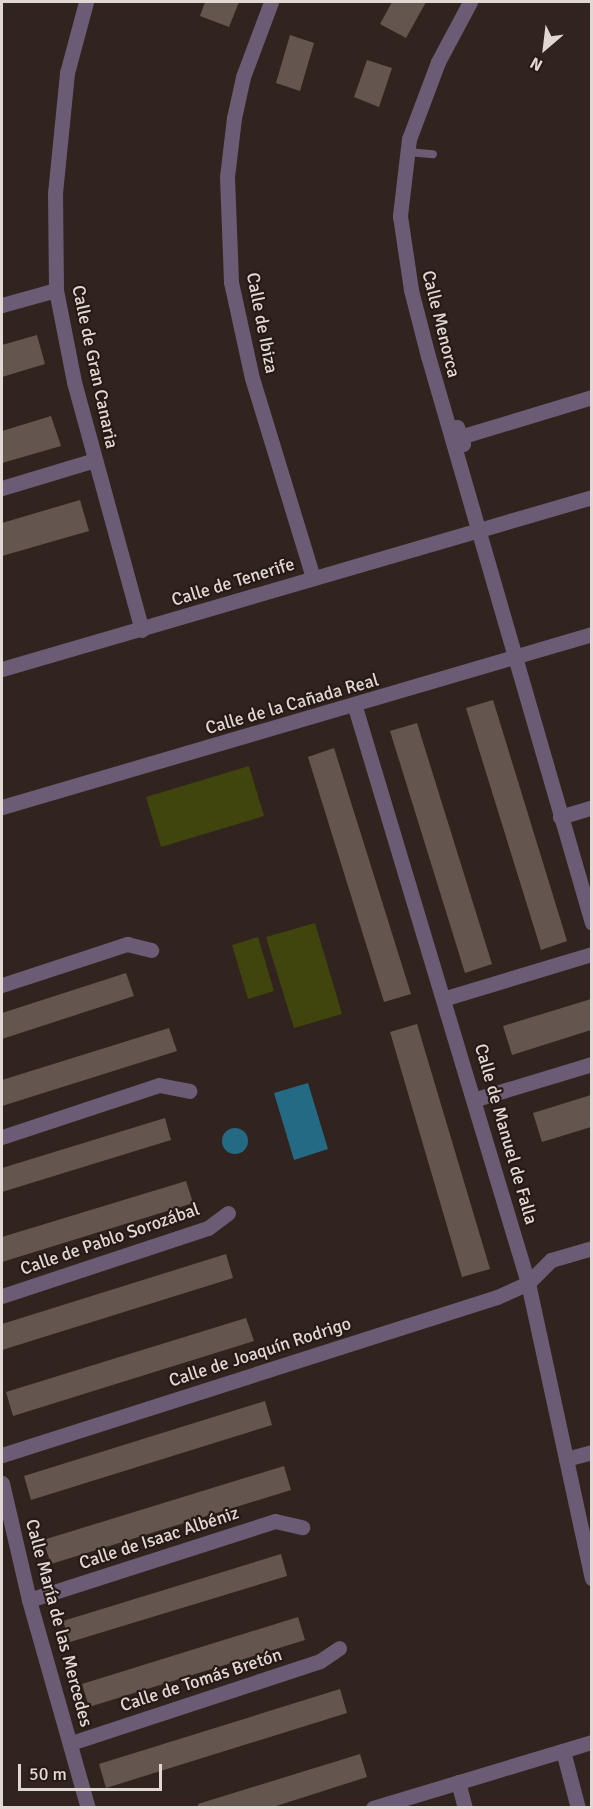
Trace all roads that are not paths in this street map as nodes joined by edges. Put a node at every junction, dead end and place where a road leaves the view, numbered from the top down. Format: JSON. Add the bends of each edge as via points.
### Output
{"nodes":[{"id":1,"x":86,"y":2,"type":"edge"},
{"id":2,"x":271,"y":2,"type":"edge"},
{"id":3,"x":470,"y":2,"type":"edge"},
{"id":4,"x":408,"y":152,"type":"junction"},
{"id":5,"x":433,"y":153,"type":"dead end"},
{"id":6,"x":56,"y":290,"type":"junction"},
{"id":7,"x":2,"y":305,"type":"edge"},
{"id":8,"x":591,"y":397,"type":"edge"},
{"id":9,"x":448,"y":430,"type":"junction"},
{"id":10,"x":95,"y":460,"type":"junction"},
{"id":11,"x":2,"y":488,"type":"edge"},
{"id":12,"x":591,"y":497,"type":"edge"},
{"id":13,"x":476,"y":532,"type":"junction"},
{"id":14,"x":313,"y":578,"type":"junction"},
{"id":15,"x":142,"y":630,"type":"junction"},
{"id":16,"x":591,"y":634,"type":"edge"},
{"id":17,"x":513,"y":659,"type":"junction"},
{"id":18,"x":2,"y":669,"type":"edge"},
{"id":19,"x":356,"y":706,"type":"junction"},
{"id":20,"x":2,"y":807,"type":"edge"},
{"id":21,"x":591,"y":807,"type":"edge"},
{"id":22,"x":560,"y":817,"type":"junction"},
{"id":23,"x":586,"y":882,"type":"edge"},
{"id":24,"x":591,"y":923,"type":"edge"},
{"id":25,"x":151,"y":950,"type":"dead end"},
{"id":26,"x":591,"y":954,"type":"edge"},
{"id":27,"x":2,"y":985,"type":"edge"},
{"id":28,"x":446,"y":998,"type":"junction"},
{"id":29,"x":591,"y":1064,"type":"edge"},
{"id":30,"x":189,"y":1090,"type":"dead end"},
{"id":31,"x":476,"y":1099,"type":"junction"},
{"id":32,"x":2,"y":1137,"type":"edge"},
{"id":33,"x":228,"y":1213,"type":"dead end"},
{"id":34,"x":591,"y":1248,"type":"edge"},
{"id":35,"x":528,"y":1283,"type":"junction"},
{"id":36,"x":2,"y":1296,"type":"edge"},
{"id":37,"x":591,"y":1452,"type":"edge"},
{"id":38,"x":2,"y":1455,"type":"edge"},
{"id":39,"x":566,"y":1459,"type":"junction"},
{"id":40,"x":2,"y":1483,"type":"edge"},
{"id":41,"x":302,"y":1527,"type":"dead end"},
{"id":42,"x":591,"y":1578,"type":"edge"},
{"id":43,"x":28,"y":1600,"type":"junction"},
{"id":44,"x":339,"y":1648,"type":"dead end"},
{"id":45,"x":591,"y":1742,"type":"edge"},
{"id":46,"x":71,"y":1743,"type":"junction"},
{"id":47,"x":563,"y":1751,"type":"junction"},
{"id":48,"x":458,"y":1782,"type":"junction"},
{"id":49,"x":88,"y":1808,"type":"edge"},
{"id":50,"x":373,"y":1808,"type":"edge"},
{"id":51,"x":465,"y":1808,"type":"edge"},
{"id":52,"x":578,"y":1808,"type":"edge"}],
"edges":[{"from":1,"to":6,"type":"street","name":"Calle de Gran Canaria","via":[[67,73],[55,193]]},
{"from":2,"to":14,"type":"street","name":"Calle de Ibiza","via":[[243,77],[234,118],[227,177],[231,282],[252,378]]},
{"from":3,"to":4,"type":"street","name":"Calle Menorca","via":[[438,62]]},
{"from":4,"to":5,"type":"lane"},
{"from":4,"to":9,"type":"street","name":"Calle Menorca","via":[[401,224],[411,290]]},
{"from":6,"to":7,"type":"street"},
{"from":6,"to":10,"type":"street","name":"Calle de Gran Canaria"},
{"from":8,"to":9,"type":"street","via":[[464,436],[463,444],[457,427]]},
{"from":9,"to":13,"type":"street","name":"Calle Menorca"},
{"from":10,"to":11,"type":"street"},
{"from":10,"to":15,"type":"street","name":"Calle de Gran Canaria"},
{"from":12,"to":13,"type":"street","name":"Calle de Tenerife"},
{"from":13,"to":14,"type":"street","name":"Calle de Tenerife"},
{"from":13,"to":17,"type":"street","name":"Calle Menorca"},
{"from":14,"to":15,"type":"street","name":"Calle de Tenerife"},
{"from":15,"to":18,"type":"street","name":"Calle de Tenerife"},
{"from":16,"to":17,"type":"street","name":"Calle de la Cañada Real"},
{"from":17,"to":19,"type":"street","name":"Calle de la Cañada Real"},
{"from":17,"to":22,"type":"street","name":"Calle Menorca"},
{"from":19,"to":20,"type":"street","name":"Calle de la Cañada Real"},
{"from":19,"to":28,"type":"street","name":"Calle de Manuel de Falla"},
{"from":21,"to":22,"type":"street"},
{"from":22,"to":23,"type":"street","name":"Calle Menorca"},
{"from":23,"to":24,"type":"street","name":"Calle Menorca"},
{"from":25,"to":27,"type":"street","via":[[127,944]]},
{"from":26,"to":28,"type":"street"},
{"from":28,"to":31,"type":"street","name":"Calle de Manuel de Falla"},
{"from":29,"to":31,"type":"street"},
{"from":30,"to":32,"type":"street","via":[[159,1085]]},
{"from":31,"to":35,"type":"street","name":"Calle de Manuel de Falla"},
{"from":33,"to":36,"type":"street","name":"Calle de Pablo Sorozábal","via":[[208,1228]]},
{"from":34,"to":35,"type":"street","via":[[551,1260]]},
{"from":35,"to":38,"type":"street","name":"Calle de Joaquín Rodrigo","via":[[497,1297]]},
{"from":35,"to":39,"type":"street","name":"Calle de Manuel de Falla"},
{"from":37,"to":39,"type":"street"},
{"from":39,"to":42,"type":"street","name":"Calle de Manuel de Falla"},
{"from":40,"to":43,"type":"street","name":"Calle María de las Mercedes"},
{"from":41,"to":43,"type":"street","name":"Calle de Isaac Albéniz","via":[[274,1521]]},
{"from":43,"to":46,"type":"street","name":"Calle María de las Mercedes"},
{"from":44,"to":46,"type":"street","name":"Calle de Tomás Bretón","via":[[320,1661]]},
{"from":45,"to":47,"type":"street"},
{"from":46,"to":49,"type":"street","name":"Calle María de las Mercedes"},
{"from":47,"to":48,"type":"street"},
{"from":47,"to":52,"type":"street"},
{"from":48,"to":50,"type":"street"},
{"from":48,"to":51,"type":"street"}]}
